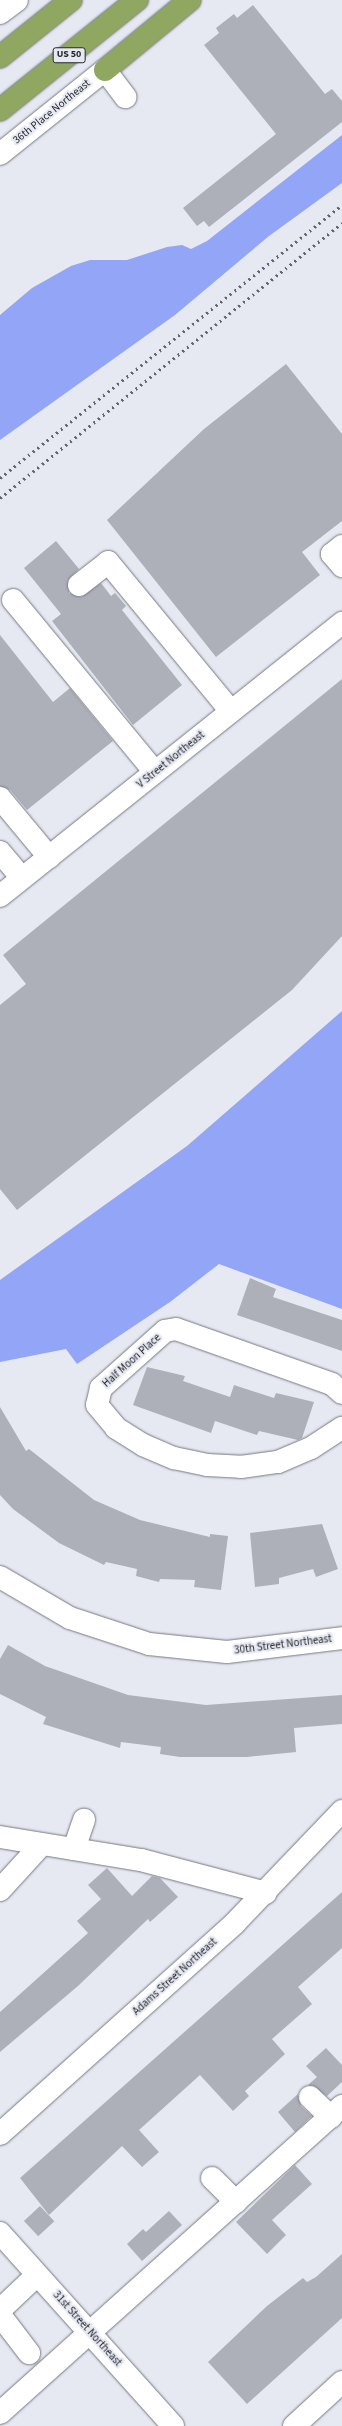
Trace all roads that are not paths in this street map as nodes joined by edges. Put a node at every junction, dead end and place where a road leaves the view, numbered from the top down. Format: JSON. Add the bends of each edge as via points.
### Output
{"nodes":[{"id":1,"x":17,"y":0,"type":"edge"},
{"id":2,"x":71,"y":0,"type":"edge"},
{"id":3,"x":137,"y":0,"type":"edge"},
{"id":4,"x":190,"y":0,"type":"edge"},
{"id":5,"x":0,"y":14,"type":"edge"},
{"id":6,"x":0,"y":57,"type":"edge"},
{"id":7,"x":104,"y":70,"type":"junction"},
{"id":8,"x":125,"y":97,"type":"dead end"},
{"id":9,"x":0,"y":110,"type":"edge"},
{"id":10,"x":0,"y":154,"type":"edge"},
{"id":11,"x":342,"y":546,"type":"edge"},
{"id":12,"x":342,"y":566,"type":"edge"},
{"id":13,"x":78,"y":585,"type":"dead end"},
{"id":14,"x":13,"y":600,"type":"dead end"},
{"id":15,"x":342,"y":623,"type":"edge"},
{"id":16,"x":231,"y":711,"type":"junction"},
{"id":17,"x":155,"y":772,"type":"junction"},
{"id":18,"x":0,"y":798,"type":"edge"},
{"id":19,"x":0,"y":852,"type":"edge"},
{"id":20,"x":49,"y":858,"type":"junction"},
{"id":21,"x":22,"y":878,"type":"junction"},
{"id":22,"x":0,"y":896,"type":"edge"},
{"id":23,"x":342,"y":1393,"type":"edge"},
{"id":24,"x":342,"y":1428,"type":"edge"},
{"id":25,"x":0,"y":1577,"type":"edge"},
{"id":26,"x":342,"y":1638,"type":"edge"},
{"id":27,"x":342,"y":1811,"type":"edge"},
{"id":28,"x":84,"y":1820,"type":"dead end"},
{"id":29,"x":0,"y":1837,"type":"edge"},
{"id":30,"x":42,"y":1844,"type":"junction"},
{"id":31,"x":74,"y":1850,"type":"junction"},
{"id":32,"x":0,"y":1890,"type":"edge"},
{"id":33,"x":266,"y":1892,"type":"junction"},
{"id":34,"x":310,"y":2097,"type":"dead end"},
{"id":35,"x":336,"y":2111,"type":"edge"},
{"id":36,"x":0,"y":2134,"type":"edge"},
{"id":37,"x":212,"y":2178,"type":"dead end"},
{"id":38,"x":236,"y":2202,"type":"junction"},
{"id":39,"x":0,"y":2233,"type":"edge"},
{"id":40,"x":37,"y":2275,"type":"junction"},
{"id":41,"x":0,"y":2310,"type":"edge"},
{"id":42,"x":0,"y":2314,"type":"edge"},
{"id":43,"x":90,"y":2333,"type":"junction"},
{"id":44,"x":29,"y":2353,"type":"dead end"},
{"id":45,"x":342,"y":2382,"type":"edge"},
{"id":46,"x":0,"y":2413,"type":"edge"},
{"id":47,"x":173,"y":2426,"type":"edge"},
{"id":48,"x":294,"y":2426,"type":"edge"}],
"edges":[{"from":1,"to":5,"type":"street"},
{"from":2,"to":6,"type":"highway"},
{"from":3,"to":9,"type":"highway","number":"US 50"},
{"from":4,"to":7,"type":"highway"},
{"from":7,"to":8,"type":"street"},
{"from":7,"to":10,"type":"street","name":"36th Place Northeast"},
{"from":11,"to":12,"type":"street","via":[[332,554]]},
{"from":13,"to":16,"type":"street","via":[[108,562]]},
{"from":14,"to":17,"type":"street"},
{"from":15,"to":16,"type":"street","name":"V Street Northeast"},
{"from":16,"to":17,"type":"street","name":"V Street Northeast"},
{"from":17,"to":20,"type":"street","name":"V Street Northeast"},
{"from":18,"to":20,"type":"street"},
{"from":19,"to":21,"type":"street"},
{"from":20,"to":21,"type":"street","name":"V Street Northeast"},
{"from":21,"to":22,"type":"street","name":"V Street Northeast"},
{"from":23,"to":24,"type":"street","name":"Half Moon Place","via":[[332,1384],[176,1329],[165,1331],[101,1388],[97,1405],[116,1428],[143,1445],[174,1458],[207,1465],[241,1467],[278,1462],[311,1448]]},
{"from":25,"to":26,"type":"street","name":"30th Street Northeast","via":[[44,1605],[88,1626],[167,1647],[218,1652],[258,1650]]},
{"from":27,"to":33,"type":"street","name":"Adams Street Northeast"},
{"from":28,"to":31,"type":"street"},
{"from":29,"to":30,"type":"street"},
{"from":30,"to":31,"type":"street"},
{"from":30,"to":32,"type":"street"},
{"from":31,"to":33,"type":"street","via":[[141,1860]]},
{"from":33,"to":36,"type":"street","name":"Adams Street Northeast"},
{"from":34,"to":35,"type":"street"},
{"from":35,"to":38,"type":"street"},
{"from":37,"to":38,"type":"street"},
{"from":38,"to":43,"type":"street"},
{"from":39,"to":40,"type":"street","name":"31st Street Northeast"},
{"from":40,"to":41,"type":"street"},
{"from":40,"to":43,"type":"street","name":"31st Street Northeast"},
{"from":42,"to":44,"type":"street"},
{"from":43,"to":46,"type":"street"},
{"from":43,"to":47,"type":"street","name":"31st Street Northeast"},
{"from":45,"to":48,"type":"street"}]}
